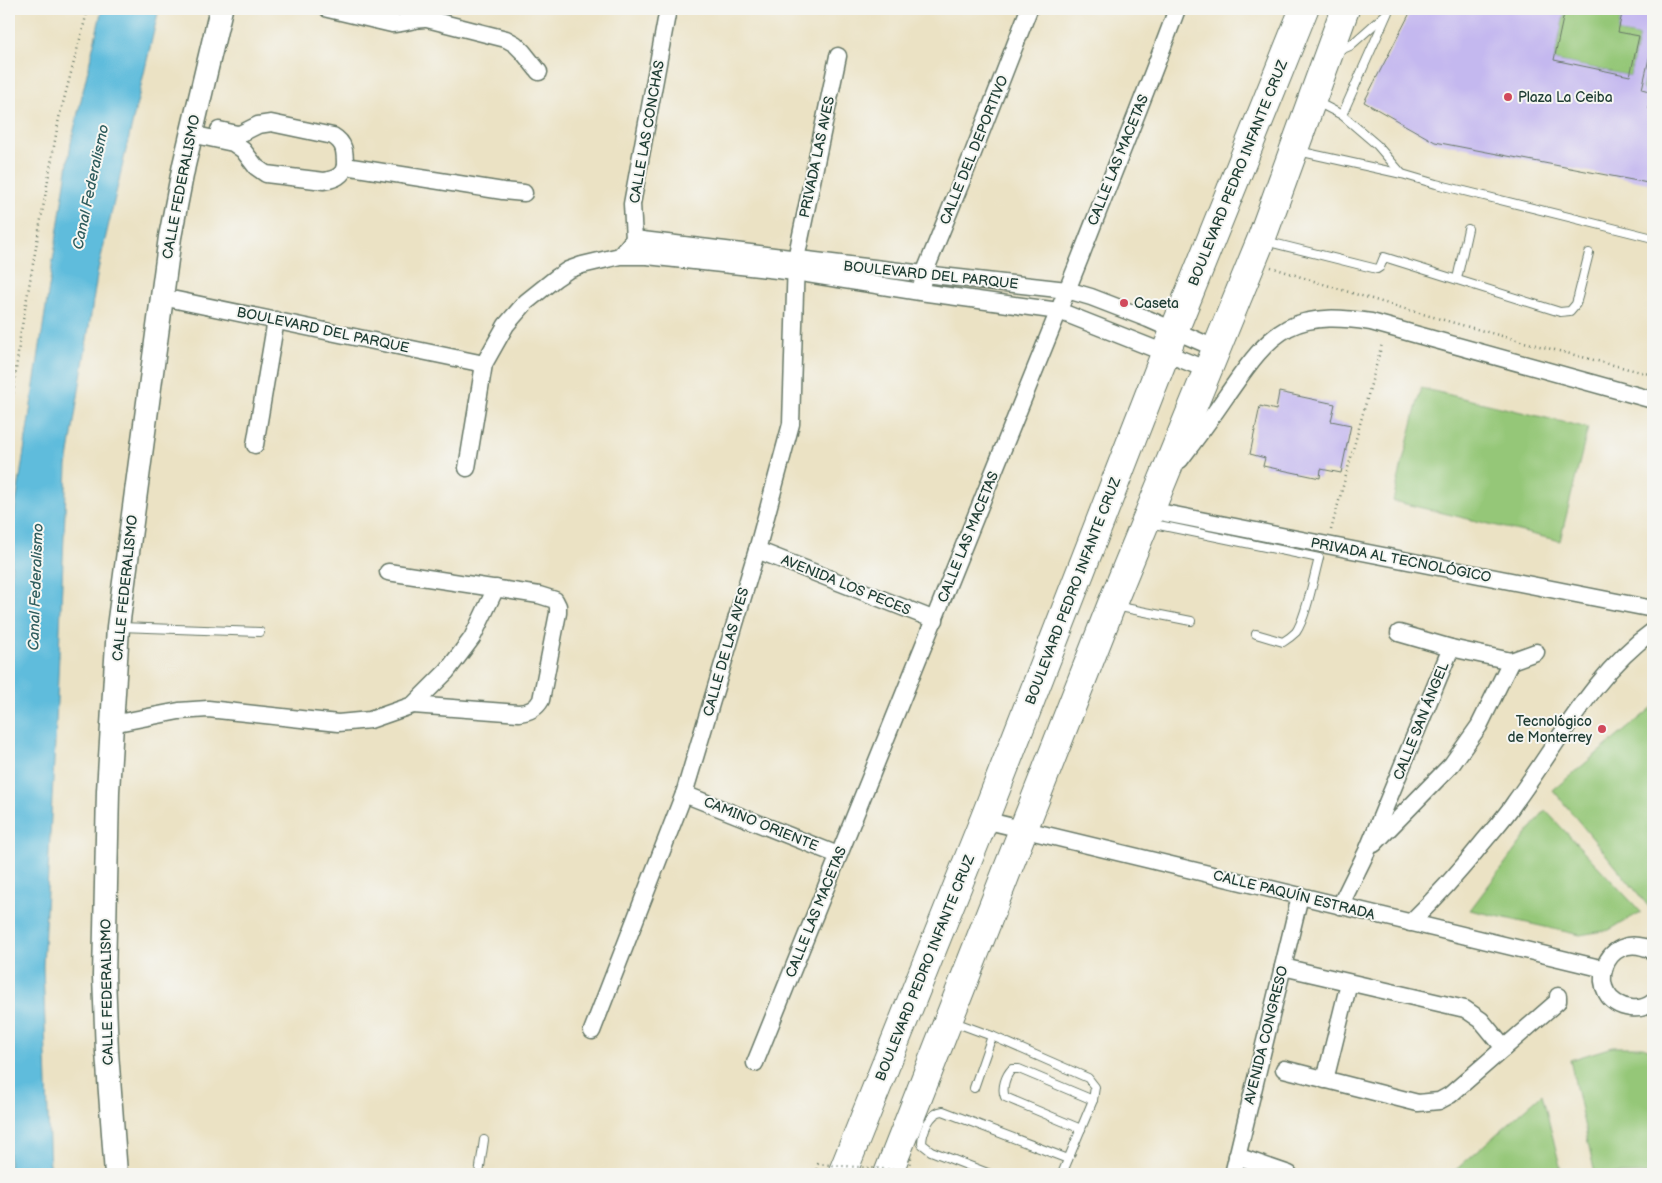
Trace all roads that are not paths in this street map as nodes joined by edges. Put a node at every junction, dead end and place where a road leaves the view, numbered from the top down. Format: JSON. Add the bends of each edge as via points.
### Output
{"nodes":[{"id":1,"x":221,"y":9,"type":"edge"},
{"id":2,"x":328,"y":9,"type":"edge"},
{"id":3,"x":1029,"y":9,"type":"edge"},
{"id":4,"x":1177,"y":9,"type":"edge"},
{"id":5,"x":1304,"y":9,"type":"edge"},
{"id":6,"x":1345,"y":9,"type":"edge"},
{"id":7,"x":669,"y":10,"type":"edge"},
{"id":8,"x":1389,"y":10,"type":"edge"},
{"id":9,"x":1329,"y":53,"type":"junction"},
{"id":10,"x":838,"y":56,"type":"dead end"},
{"id":11,"x":539,"y":72,"type":"dead end"},
{"id":12,"x":1312,"y":100,"type":"junction"},
{"id":13,"x":1342,"y":115,"type":"junction"},
{"id":14,"x":258,"y":125,"type":"junction"},
{"id":15,"x":192,"y":129,"type":"junction"},
{"id":16,"x":1295,"y":150,"type":"junction"},
{"id":17,"x":246,"y":155,"type":"junction"},
{"id":18,"x":345,"y":166,"type":"junction"},
{"id":19,"x":1402,"y":174,"type":"junction"},
{"id":20,"x":524,"y":193,"type":"dead end"},
{"id":21,"x":1468,"y":229,"type":"dead end"},
{"id":22,"x":1653,"y":238,"type":"edge"},
{"id":23,"x":629,"y":250,"type":"junction"},
{"id":24,"x":1257,"y":250,"type":"junction"},
{"id":25,"x":1589,"y":252,"type":"dead end"},
{"id":26,"x":796,"y":266,"type":"junction"},
{"id":27,"x":924,"y":274,"type":"junction"},
{"id":28,"x":1457,"y":280,"type":"junction"},
{"id":29,"x":1067,"y":290,"type":"junction"},
{"id":30,"x":920,"y":292,"type":"junction"},
{"id":31,"x":162,"y":297,"type":"junction"},
{"id":32,"x":1059,"y":311,"type":"junction"},
{"id":33,"x":276,"y":320,"type":"junction"},
{"id":34,"x":1169,"y":342,"type":"junction"},
{"id":35,"x":1213,"y":359,"type":"junction"},
{"id":36,"x":484,"y":364,"type":"junction"},
{"id":37,"x":1653,"y":400,"type":"edge"},
{"id":38,"x":255,"y":445,"type":"dead end"},
{"id":39,"x":467,"y":468,"type":"dead end"},
{"id":40,"x":1149,"y":510,"type":"junction"},
{"id":41,"x":757,"y":550,"type":"junction"},
{"id":42,"x":388,"y":572,"type":"dead end"},
{"id":43,"x":496,"y":588,"type":"junction"},
{"id":44,"x":1111,"y":606,"type":"junction"},
{"id":45,"x":1653,"y":609,"type":"edge"},
{"id":46,"x":935,"y":620,"type":"junction"},
{"id":47,"x":1191,"y":621,"type":"dead end"},
{"id":48,"x":118,"y":627,"type":"junction"},
{"id":49,"x":1653,"y":631,"type":"edge"},
{"id":50,"x":260,"y":632,"type":"dead end"},
{"id":51,"x":1399,"y":633,"type":"dead end"},
{"id":52,"x":1256,"y":634,"type":"dead end"},
{"id":53,"x":1451,"y":648,"type":"junction"},
{"id":54,"x":1536,"y":652,"type":"dead end"},
{"id":55,"x":1511,"y":661,"type":"junction"},
{"id":56,"x":413,"y":705,"type":"junction"},
{"id":57,"x":112,"y":724,"type":"junction"},
{"id":58,"x":684,"y":794,"type":"junction"},
{"id":59,"x":984,"y":820,"type":"junction"},
{"id":60,"x":1022,"y":829,"type":"junction"},
{"id":61,"x":1367,"y":851,"type":"junction"},
{"id":62,"x":838,"y":855,"type":"junction"},
{"id":63,"x":1300,"y":896,"type":"junction"},
{"id":64,"x":1340,"y":906,"type":"junction"},
{"id":65,"x":1410,"y":923,"type":"junction"},
{"id":66,"x":1653,"y":950,"type":"edge"},
{"id":67,"x":1283,"y":967,"type":"junction"},
{"id":68,"x":1604,"y":969,"type":"junction"},
{"id":69,"x":1349,"y":982,"type":"junction"},
{"id":70,"x":1558,"y":996,"type":"dead end"},
{"id":71,"x":1653,"y":1002,"type":"edge"},
{"id":72,"x":949,"y":1020,"type":"junction"},
{"id":73,"x":592,"y":1031,"type":"dead end"},
{"id":74,"x":992,"y":1036,"type":"junction"},
{"id":75,"x":1504,"y":1048,"type":"junction"},
{"id":76,"x":755,"y":1063,"type":"dead end"},
{"id":77,"x":1284,"y":1069,"type":"dead end"},
{"id":78,"x":1325,"y":1080,"type":"junction"},
{"id":79,"x":974,"y":1088,"type":"dead end"},
{"id":80,"x":1093,"y":1100,"type":"junction"},
{"id":81,"x":1081,"y":1129,"type":"junction"},
{"id":82,"x":484,"y":1140,"type":"dead end"},
{"id":83,"x":1237,"y":1156,"type":"junction"},
{"id":84,"x":1068,"y":1159,"type":"junction"},
{"id":85,"x":116,"y":1174,"type":"edge"},
{"id":86,"x":479,"y":1174,"type":"edge"},
{"id":87,"x":842,"y":1174,"type":"edge"},
{"id":88,"x":888,"y":1174,"type":"edge"},
{"id":89,"x":990,"y":1174,"type":"edge"},
{"id":90,"x":1062,"y":1174,"type":"edge"},
{"id":91,"x":1233,"y":1174,"type":"edge"},
{"id":92,"x":1289,"y":1174,"type":"edge"}],
"edges":[{"from":1,"to":15,"type":"main road","name":"CALLE FEDERALISMO"},
{"from":2,"to":11,"type":"street","via":[[392,24],[427,19],[495,36],[514,44]]},
{"from":3,"to":27,"type":"street","name":"CALLE DEL DEPORTIVO"},
{"from":4,"to":29,"type":"street","name":"CALLE LAS MACETAS"},
{"from":5,"to":34,"type":"highway","name":"BOULEVARD PEDRO INFANTE CRUZ"},
{"from":6,"to":9,"type":"highway"},
{"from":7,"to":23,"type":"street","name":"CALLE LAS CONCHAS","via":[[632,204]]},
{"from":8,"to":9,"type":"lane","via":[[1350,46]]},
{"from":8,"to":13,"type":"lane"},
{"from":9,"to":12,"type":"highway"},
{"from":10,"to":26,"type":"street","name":"PRIVADA LAS AVES"},
{"from":12,"to":13,"type":"lane"},
{"from":12,"to":16,"type":"highway"},
{"from":13,"to":19,"type":"lane","via":[[1377,145]]},
{"from":14,"to":15,"type":"street","via":[[237,134]]},
{"from":14,"to":17,"type":"street","via":[[248,136]]},
{"from":14,"to":18,"type":"street","via":[[271,123],[333,136],[344,147]]},
{"from":15,"to":17,"type":"street","via":[[233,143]]},
{"from":15,"to":31,"type":"main road","name":"CALLE FEDERALISMO","via":[[175,208]]},
{"from":16,"to":19,"type":"lane"},
{"from":16,"to":24,"type":"highway"},
{"from":17,"to":18,"type":"street","via":[[266,174],[324,181],[340,176]]},
{"from":18,"to":20,"type":"street"},
{"from":19,"to":22,"type":"lane"},
{"from":21,"to":28,"type":"lane"},
{"from":23,"to":26,"type":"street","name":"BOULEVARD DEL PARQUE"},
{"from":23,"to":36,"type":"street","via":[[568,270],[541,288],[506,325]]},
{"from":24,"to":28,"type":"lane","via":[[1377,269],[1384,257]]},
{"from":24,"to":35,"type":"highway"},
{"from":25,"to":28,"type":"lane","via":[[1576,304],[1566,312]]},
{"from":26,"to":27,"type":"street","name":"BOULEVARD DEL PARQUE"},
{"from":26,"to":30,"type":"street","name":"BOULEVARD DEL PARQUE"},
{"from":26,"to":41,"type":"street","name":"CALLE DE LAS AVES","via":[[791,424]]},
{"from":27,"to":29,"type":"street","name":"BOULEVARD DEL PARQUE"},
{"from":27,"to":30,"type":"street","name":"CALLE DEL DEPORTIVO"},
{"from":29,"to":32,"type":"street","name":"CALLE LAS MACETAS"},
{"from":29,"to":34,"type":"street","name":"BOULEVARD DEL PARQUE","via":[[1148,319]]},
{"from":30,"to":32,"type":"street","name":"BOULEVARD DEL PARQUE"},
{"from":31,"to":33,"type":"street","name":"BOULEVARD DEL PARQUE"},
{"from":31,"to":48,"type":"main road","name":"CALLE FEDERALISMO"},
{"from":32,"to":34,"type":"street","name":"BOULEVARD DEL PARQUE","via":[[1140,342]]},
{"from":32,"to":46,"type":"street","name":"CALLE LAS MACETAS"},
{"from":33,"to":36,"type":"street","name":"BOULEVARD DEL PARQUE"},
{"from":33,"to":38,"type":"street"},
{"from":34,"to":35,"type":"street","name":"BOULEVARD DEL PARQUE"},
{"from":34,"to":35,"type":"street","name":"BOULEVARD DEL PARQUE"},
{"from":34,"to":59,"type":"highway","name":"BOULEVARD PEDRO INFANTE CRUZ"},
{"from":35,"to":40,"type":"highway"},
{"from":36,"to":39,"type":"street"},
{"from":37,"to":40,"type":"street","via":[[1371,322],[1334,318],[1310,321],[1289,328],[1268,343],[1248,365]]},
{"from":40,"to":44,"type":"highway"},
{"from":40,"to":45,"type":"street","name":"PRIVADA AL TECNOLÓGICO"},
{"from":40,"to":52,"type":"lane","via":[[1319,558],[1296,632],[1283,642]]},
{"from":41,"to":46,"type":"street","name":"AVENIDA LOS PECES"},
{"from":41,"to":58,"type":"street","name":"CALLE DE LAS AVES"},
{"from":42,"to":43,"type":"street"},
{"from":43,"to":56,"type":"street","via":[[472,638]]},
{"from":43,"to":56,"type":"street","via":[[547,597],[558,606],[557,624],[538,705],[519,713]]},
{"from":44,"to":47,"type":"lane"},
{"from":44,"to":60,"type":"highway"},
{"from":46,"to":62,"type":"street","name":"CALLE LAS MACETAS"},
{"from":48,"to":50,"type":"lane"},
{"from":48,"to":57,"type":"main road","name":"CALLE FEDERALISMO"},
{"from":49,"to":65,"type":"street","via":[[1613,666],[1515,803],[1436,899]]},
{"from":51,"to":53,"type":"street"},
{"from":53,"to":55,"type":"street","name":"CALLE SAN ÁNGEL"},
{"from":53,"to":61,"type":"street","name":"CALLE SAN ÁNGEL"},
{"from":54,"to":55,"type":"street"},
{"from":55,"to":61,"type":"street","name":"CALLE SAN ÁNGEL","via":[[1479,726],[1452,764]]},
{"from":56,"to":57,"type":"street","via":[[355,722],[208,709],[179,711]]},
{"from":57,"to":85,"type":"main road","name":"CALLE FEDERALISMO","via":[[104,976]]},
{"from":58,"to":62,"type":"street","name":"CAMINO ORIENTE"},
{"from":58,"to":73,"type":"street","name":"CALLE DE LAS AVES"},
{"from":59,"to":60,"type":"street","name":"CALLE PAQUÍN ESTRADA"},
{"from":59,"to":87,"type":"highway","name":"BOULEVARD PEDRO INFANTE CRUZ"},
{"from":60,"to":63,"type":"street","name":"CALLE PAQUÍN ESTRADA"},
{"from":60,"to":72,"type":"highway"},
{"from":61,"to":64,"type":"street","name":"CALLE SAN ÁNGEL"},
{"from":62,"to":76,"type":"street","name":"CALLE LAS MACETAS"},
{"from":63,"to":64,"type":"street","name":"CALLE PAQUÍN ESTRADA"},
{"from":63,"to":67,"type":"street","name":"AVENIDA CONGRESO"},
{"from":64,"to":65,"type":"street","name":"CALLE PAQUÍN ESTRADA"},
{"from":65,"to":68,"type":"street","name":"CALLE PAQUÍN ESTRADA"},
{"from":66,"to":68,"type":"street","via":[[1632,945],[1621,948],[1612,954]]},
{"from":67,"to":69,"type":"street"},
{"from":67,"to":83,"type":"street","name":"AVENIDA CONGRESO"},
{"from":68,"to":71,"type":"street","via":[[1603,984],[1615,1003],[1636,1009]]},
{"from":69,"to":75,"type":"street","via":[[1465,1009],[1481,1020]]},
{"from":69,"to":78,"type":"street"},
{"from":70,"to":75,"type":"street","via":[[1558,1001]]},
{"from":72,"to":74,"type":"lane"},
{"from":72,"to":88,"type":"highway"},
{"from":74,"to":79,"type":"lane"},
{"from":74,"to":80,"type":"lane","via":[[1088,1078],[1095,1086]]},
{"from":75,"to":78,"type":"street","via":[[1439,1101],[1418,1103]]},
{"from":77,"to":78,"type":"street"},
{"from":80,"to":81,"type":"lane"},
{"from":80,"to":81,"type":"lane","via":[[1019,1069],[1012,1069],[1008,1074],[1003,1090],[1005,1096]]},
{"from":81,"to":84,"type":"lane"},
{"from":82,"to":86,"type":"lane"},
{"from":83,"to":91,"type":"street","name":"AVENIDA CONGRESO"},
{"from":83,"to":92,"type":"street"},
{"from":84,"to":89,"type":"lane","via":[[943,1111],[929,1120],[922,1137],[924,1147]]},
{"from":84,"to":90,"type":"lane"}]}
